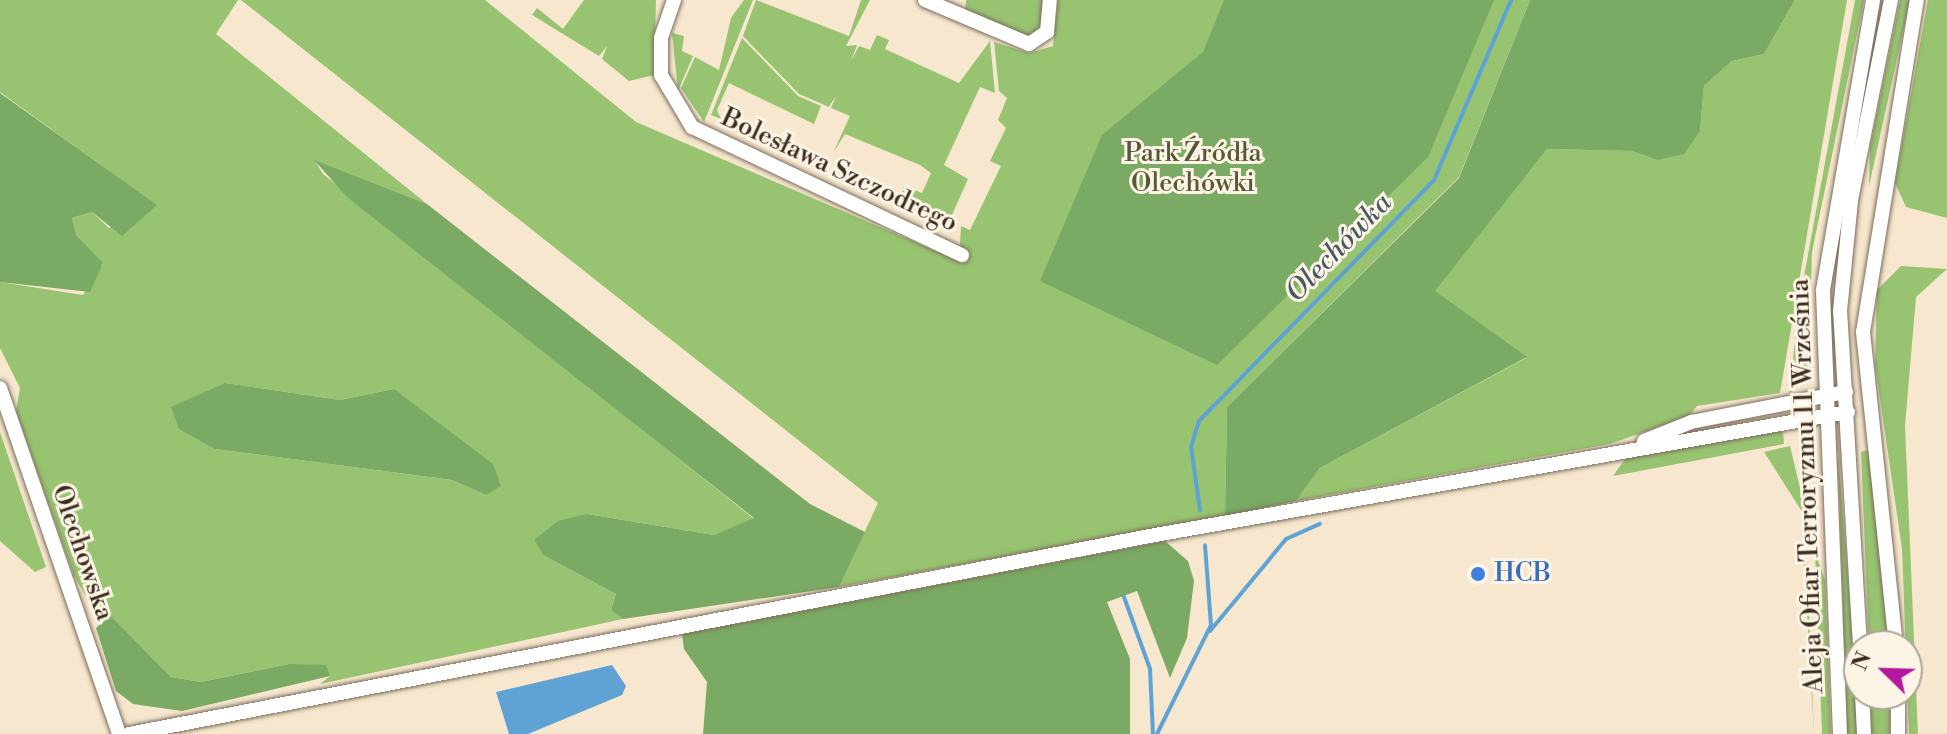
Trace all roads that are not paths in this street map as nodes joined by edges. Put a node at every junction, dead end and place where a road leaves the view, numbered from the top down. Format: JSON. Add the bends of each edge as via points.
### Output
{"nodes":[{"id":1,"x":674,"y":0,"type":"edge"},
{"id":2,"x":925,"y":0,"type":"edge"},
{"id":3,"x":1050,"y":0,"type":"edge"},
{"id":4,"x":1873,"y":0,"type":"edge"},
{"id":5,"x":1891,"y":0,"type":"edge"},
{"id":6,"x":1917,"y":0,"type":"edge"},
{"id":7,"x":962,"y":255,"type":"dead end"},
{"id":8,"x":0,"y":388,"type":"edge"},
{"id":9,"x":1846,"y":392,"type":"junction"},
{"id":10,"x":1824,"y":396,"type":"junction"},
{"id":11,"x":1848,"y":412,"type":"junction"},
{"id":12,"x":1824,"y":416,"type":"junction"},
{"id":13,"x":1627,"y":447,"type":"junction"},
{"id":14,"x":1859,"y":630,"type":"edge"},
{"id":15,"x":1894,"y":630,"type":"edge"},
{"id":16,"x":1863,"y":710,"type":"edge"},
{"id":17,"x":1898,"y":710,"type":"edge"},
{"id":18,"x":119,"y":734,"type":"edge"},
{"id":19,"x":129,"y":734,"type":"edge"},
{"id":20,"x":1840,"y":734,"type":"edge"},
{"id":21,"x":1864,"y":734,"type":"edge"},
{"id":22,"x":1898,"y":734,"type":"edge"}],
"edges":[{"from":1,"to":7,"type":"street","name":"Bolesława Szczodrego","via":[[661,38],[661,75],[692,127]]},
{"from":2,"to":3,"type":"street","via":[[1029,44],[1047,32]]},
{"from":4,"to":10,"type":"street","name":"Aleja Ofiar Terroryzmu 11 Września","via":[[1825,253]]},
{"from":5,"to":9,"type":"street","name":"Aleja Ofiar Terroryzmu 11 Września","via":[[1845,247]]},
{"from":6,"to":15,"type":"street","via":[[1863,332]]},
{"from":8,"to":18,"type":"street","name":"Olechowska"},
{"from":9,"to":10,"type":"street"},
{"from":9,"to":11,"type":"street","name":"Aleja Ofiar Terroryzmu 11 Września"},
{"from":10,"to":12,"type":"street","name":"Aleja Ofiar Terroryzmu 11 Września"},
{"from":10,"to":13,"type":"street","via":[[1691,422]]},
{"from":11,"to":12,"type":"street"},
{"from":11,"to":14,"type":"street","name":"Aleja Ofiar Terroryzmu 11 Września"},
{"from":12,"to":13,"type":"street"},
{"from":12,"to":20,"type":"street","name":"Aleja Ofiar Terroryzmu 11 Września"},
{"from":13,"to":19,"type":"street"},
{"from":16,"to":21,"type":"street","name":"Aleja Ofiar Terroryzmu 11 Września"},
{"from":17,"to":22,"type":"street"}]}
